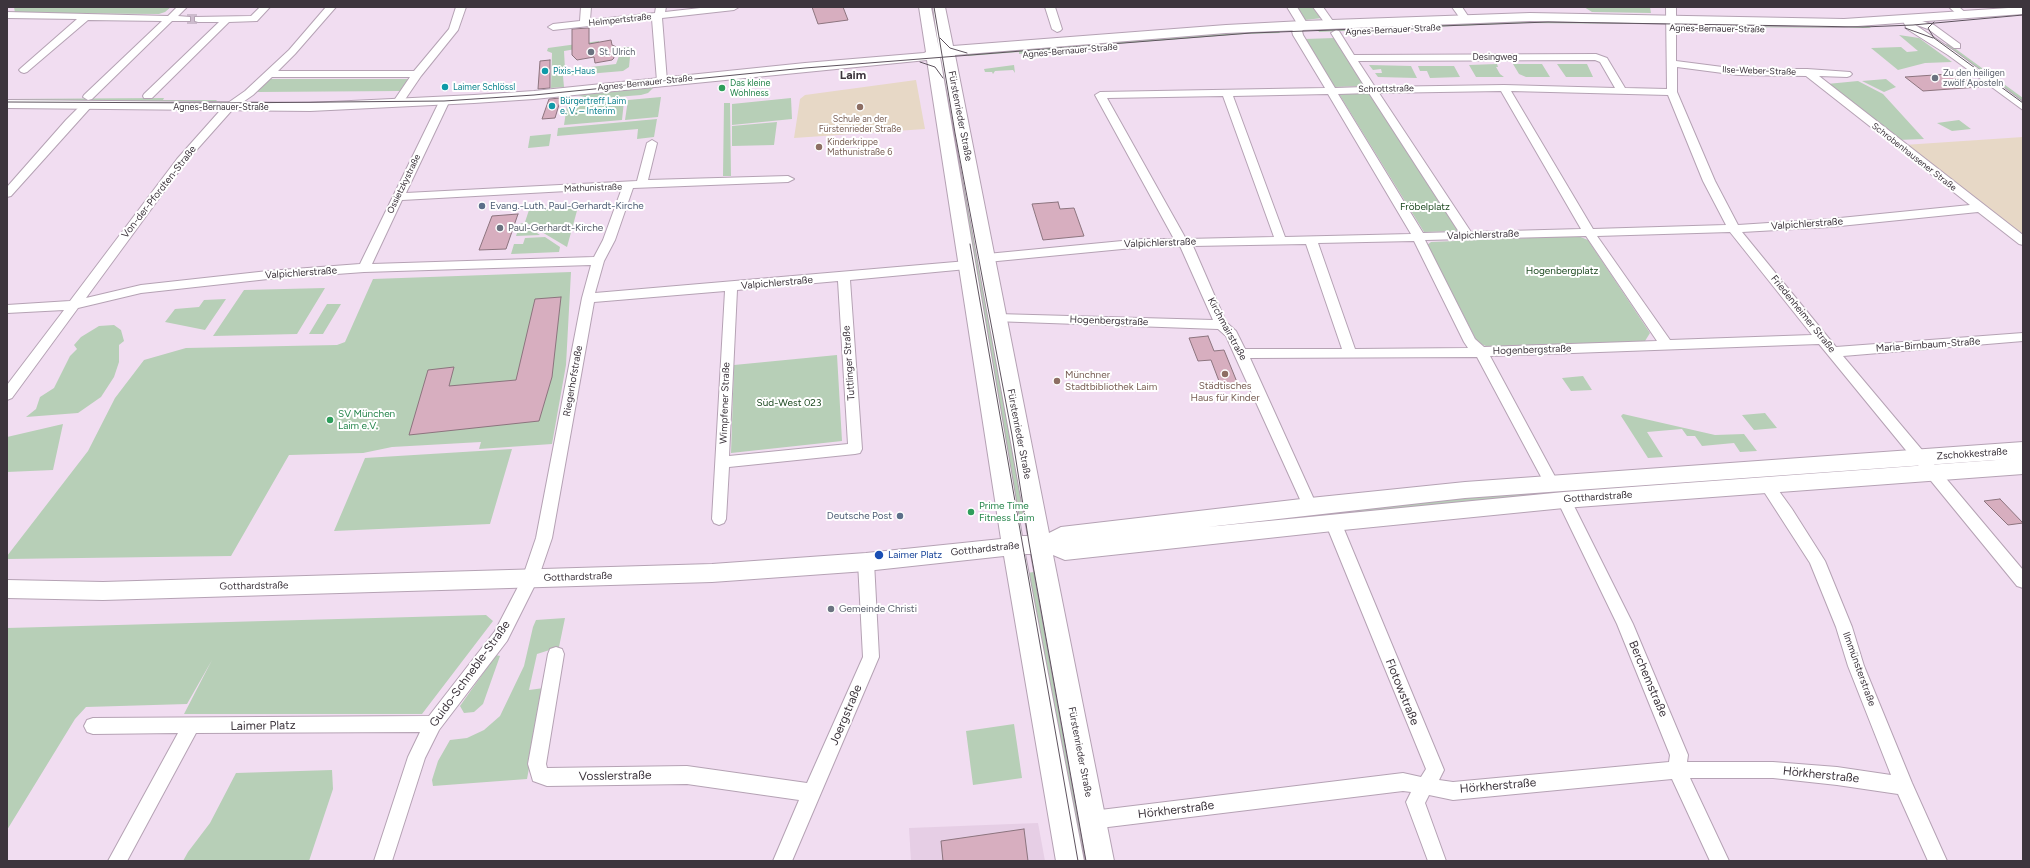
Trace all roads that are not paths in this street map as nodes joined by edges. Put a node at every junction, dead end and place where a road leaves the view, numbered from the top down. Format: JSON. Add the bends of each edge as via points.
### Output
{"nodes":[{"id":1,"x":182,"y":7,"type":"edge"},
{"id":2,"x":265,"y":7,"type":"edge"},
{"id":3,"x":331,"y":7,"type":"edge"},
{"id":4,"x":461,"y":7,"type":"edge"},
{"id":5,"x":586,"y":7,"type":"edge"},
{"id":6,"x":734,"y":7,"type":"edge"},
{"id":7,"x":925,"y":7,"type":"edge"},
{"id":8,"x":939,"y":7,"type":"edge"},
{"id":9,"x":1050,"y":7,"type":"edge"},
{"id":10,"x":1292,"y":7,"type":"edge"},
{"id":11,"x":1318,"y":7,"type":"edge"},
{"id":12,"x":1457,"y":7,"type":"edge"},
{"id":13,"x":2023,"y":10,"type":"edge"},
{"id":14,"x":659,"y":11,"type":"edge"},
{"id":15,"x":1958,"y":11,"type":"edge"},
{"id":16,"x":7,"y":15,"type":"edge"},
{"id":17,"x":85,"y":17,"type":"junction"},
{"id":18,"x":172,"y":18,"type":"junction"},
{"id":19,"x":1671,"y":18,"type":"edge"},
{"id":20,"x":2023,"y":18,"type":"edge"},
{"id":21,"x":187,"y":19,"type":"tunnel mouth"},
{"id":22,"x":198,"y":19,"type":"tunnel mouth"},
{"id":23,"x":227,"y":19,"type":"junction"},
{"id":24,"x":1465,"y":19,"type":"junction"},
{"id":25,"x":585,"y":23,"type":"junction"},
{"id":26,"x":1909,"y":24,"type":"junction"},
{"id":27,"x":553,"y":27,"type":"dead end"},
{"id":28,"x":1931,"y":27,"type":"junction"},
{"id":29,"x":1333,"y":28,"type":"junction"},
{"id":30,"x":1057,"y":29,"type":"dead end"},
{"id":31,"x":1301,"y":30,"type":"junction"},
{"id":32,"x":941,"y":58,"type":"junction"},
{"id":33,"x":1351,"y":58,"type":"junction"},
{"id":34,"x":1672,"y":63,"type":"junction"},
{"id":35,"x":24,"y":70,"type":"dead end"},
{"id":36,"x":1807,"y":72,"type":"junction"},
{"id":37,"x":270,"y":74,"type":"junction"},
{"id":38,"x":417,"y":74,"type":"junction"},
{"id":39,"x":1847,"y":74,"type":"dead end"},
{"id":40,"x":662,"y":81,"type":"junction"},
{"id":41,"x":1504,"y":88,"type":"junction"},
{"id":42,"x":1621,"y":89,"type":"junction"},
{"id":43,"x":1331,"y":90,"type":"junction"},
{"id":44,"x":1372,"y":90,"type":"junction"},
{"id":45,"x":1227,"y":92,"type":"junction"},
{"id":46,"x":1672,"y":92,"type":"junction"},
{"id":47,"x":1100,"y":95,"type":"joint"},
{"id":48,"x":2023,"y":95,"type":"edge"},
{"id":49,"x":7,"y":96,"type":"edge"},
{"id":50,"x":148,"y":96,"type":"junction"},
{"id":51,"x":243,"y":97,"type":"junction"},
{"id":52,"x":400,"y":99,"type":"junction"},
{"id":53,"x":439,"y":100,"type":"junction"},
{"id":54,"x":88,"y":101,"type":"junction"},
{"id":55,"x":7,"y":104,"type":"edge"},
{"id":56,"x":229,"y":107,"type":"junction"},
{"id":57,"x":2023,"y":107,"type":"edge"},
{"id":58,"x":652,"y":143,"type":"dead end"},
{"id":59,"x":788,"y":179,"type":"dead end"},
{"id":60,"x":642,"y":184,"type":"junction"},
{"id":61,"x":628,"y":186,"type":"junction"},
{"id":62,"x":7,"y":194,"type":"edge"},
{"id":63,"x":398,"y":197,"type":"junction"},
{"id":64,"x":1980,"y":208,"type":"junction"},
{"id":65,"x":1734,"y":228,"type":"junction"},
{"id":66,"x":1589,"y":232,"type":"junction"},
{"id":67,"x":1467,"y":235,"type":"junction"},
{"id":68,"x":1419,"y":237,"type":"junction"},
{"id":69,"x":1310,"y":240,"type":"junction"},
{"id":70,"x":1281,"y":241,"type":"junction"},
{"id":71,"x":2023,"y":241,"type":"edge"},
{"id":72,"x":1182,"y":242,"type":"junction"},
{"id":73,"x":993,"y":257,"type":"junction"},
{"id":74,"x":598,"y":261,"type":"junction"},
{"id":75,"x":967,"y":265,"type":"junction"},
{"id":76,"x":364,"y":268,"type":"junction"},
{"id":77,"x":844,"y":277,"type":"junction"},
{"id":78,"x":731,"y":287,"type":"junction"},
{"id":79,"x":588,"y":298,"type":"junction"},
{"id":80,"x":74,"y":305,"type":"junction"},
{"id":81,"x":7,"y":309,"type":"edge"},
{"id":82,"x":997,"y":318,"type":"junction"},
{"id":83,"x":1221,"y":324,"type":"junction"},
{"id":84,"x":2023,"y":337,"type":"edge"},
{"id":85,"x":1823,"y":339,"type":"junction"},
{"id":86,"x":1666,"y":344,"type":"junction"},
{"id":87,"x":1481,"y":352,"type":"junction"},
{"id":88,"x":1833,"y":352,"type":"junction"},
{"id":89,"x":1350,"y":353,"type":"junction"},
{"id":90,"x":1241,"y":354,"type":"junction"},
{"id":91,"x":7,"y":395,"type":"edge"},
{"id":92,"x":2023,"y":450,"type":"edge"},
{"id":93,"x":723,"y":462,"type":"junction"},
{"id":94,"x":1927,"y":465,"type":"junction"},
{"id":95,"x":2023,"y":466,"type":"edge"},
{"id":96,"x":1766,"y":484,"type":"junction"},
{"id":97,"x":1558,"y":492,"type":"junction"},
{"id":98,"x":1310,"y":506,"type":"junction"},
{"id":99,"x":720,"y":520,"type":"dead end"},
{"id":100,"x":1262,"y":521,"type":"junction"},
{"id":101,"x":1333,"y":522,"type":"junction"},
{"id":102,"x":1046,"y":544,"type":"junction"},
{"id":103,"x":1013,"y":546,"type":"junction"},
{"id":104,"x":866,"y":562,"type":"junction"},
{"id":105,"x":530,"y":579,"type":"junction"},
{"id":106,"x":2023,"y":581,"type":"edge"},
{"id":107,"x":7,"y":590,"type":"edge"},
{"id":108,"x":103,"y":591,"type":"junction"},
{"id":109,"x":7,"y":603,"type":"edge"},
{"id":110,"x":556,"y":654,"type":"dead end"},
{"id":111,"x":433,"y":724,"type":"junction"},
{"id":112,"x":93,"y":726,"type":"dead end"},
{"id":113,"x":191,"y":726,"type":"junction"},
{"id":114,"x":1677,"y":770,"type":"junction"},
{"id":115,"x":1426,"y":786,"type":"junction"},
{"id":116,"x":1904,"y":786,"type":"junction"},
{"id":117,"x":813,"y":793,"type":"junction"},
{"id":118,"x":1092,"y":820,"type":"junction"},
{"id":119,"x":117,"y":861,"type":"edge"},
{"id":120,"x":383,"y":861,"type":"edge"},
{"id":121,"x":782,"y":861,"type":"edge"},
{"id":122,"x":1070,"y":861,"type":"edge"},
{"id":123,"x":1100,"y":861,"type":"edge"},
{"id":124,"x":1437,"y":861,"type":"edge"},
{"id":125,"x":1720,"y":861,"type":"edge"},
{"id":126,"x":1938,"y":861,"type":"edge"}],
"edges":[{"from":1,"to":18,"type":"street"},
{"from":2,"to":23,"type":"street","via":[[254,19]]},
{"from":3,"to":37,"type":"street","name":"Von-der-Pfordten-Straße"},
{"from":4,"to":38,"type":"street","via":[[453,30]]},
{"from":5,"to":25,"type":"street"},
{"from":6,"to":14,"type":"street","name":"Helmpertstraße"},
{"from":7,"to":32,"type":"main road","name":"Fürstenrieder Straße"},
{"from":8,"to":32,"type":"main road","name":"Fürstenrieder Straße"},
{"from":9,"to":30,"type":"street"},
{"from":10,"to":31,"type":"street"},
{"from":11,"to":29,"type":"street"},
{"from":12,"to":24,"type":"street"},
{"from":13,"to":15,"type":"main road","name":"Agnes-Bernauer-Straße"},
{"from":14,"to":25,"type":"street","name":"Helmpertstraße"},
{"from":14,"to":40,"type":"street","via":[[656,20]]},
{"from":15,"to":26,"type":"main road","name":"Agnes-Bernauer-Straße"},
{"from":16,"to":17,"type":"street"},
{"from":17,"to":18,"type":"street"},
{"from":17,"to":35,"type":"street"},
{"from":18,"to":21,"type":"street"},
{"from":18,"to":54,"type":"street"},
{"from":19,"to":24,"type":"main road","name":"Agnes-Bernauer-Straße"},
{"from":19,"to":26,"type":"main road","name":"Agnes-Bernauer-Straße","via":[[1822,30]]},
{"from":19,"to":29,"type":"main road","name":"Agnes-Bernauer-Straße","via":[[1570,24]]},
{"from":19,"to":34,"type":"street","name":"Friedenheimer Straße"},
{"from":20,"to":28,"type":"main road","name":"Agnes-Bernauer-Straße"},
{"from":22,"to":23,"type":"street"},
{"from":23,"to":50,"type":"street"},
{"from":24,"to":29,"type":"main road","name":"Agnes-Bernauer-Straße"},
{"from":25,"to":27,"type":"street","name":"Helmpertstraße"},
{"from":26,"to":28,"type":"main road","name":"Agnes-Bernauer-Straße"},
{"from":26,"to":57,"type":"street"},
{"from":28,"to":48,"type":"street"},
{"from":29,"to":31,"type":"main road","name":"Agnes-Bernauer-Straße"},
{"from":29,"to":33,"type":"street"},
{"from":31,"to":32,"type":"main road","name":"Agnes-Bernauer-Straße","via":[[1226,29]]},
{"from":31,"to":43,"type":"street"},
{"from":32,"to":40,"type":"main road","name":"Agnes-Bernauer-Straße","via":[[885,66],[856,63]]},
{"from":32,"to":73,"type":"main road","name":"Fürstenrieder Straße"},
{"from":32,"to":75,"type":"main road","name":"Fürstenrieder Straße"},
{"from":33,"to":42,"type":"street","name":"Desingweg","via":[[1596,57],[1604,60]]},
{"from":33,"to":44,"type":"street"},
{"from":34,"to":36,"type":"street","name":"Ilse-Weber-Straße","via":[[1724,71]]},
{"from":34,"to":46,"type":"street","name":"Friedenheimer Straße"},
{"from":36,"to":39,"type":"street","name":"Ilse-Weber-Straße"},
{"from":36,"to":64,"type":"street","name":"Schrobenhausener Straße"},
{"from":37,"to":38,"type":"street"},
{"from":37,"to":51,"type":"street","name":"Von-der-Pfordten-Straße"},
{"from":38,"to":52,"type":"street"},
{"from":40,"to":53,"type":"main road","name":"Agnes-Bernauer-Straße","via":[[534,95]]},
{"from":41,"to":42,"type":"street","name":"Schrottstraße"},
{"from":41,"to":44,"type":"street","name":"Schrottstraße"},
{"from":41,"to":66,"type":"street"},
{"from":42,"to":46,"type":"street","name":"Schrottstraße"},
{"from":43,"to":44,"type":"street","name":"Schrottstraße"},
{"from":43,"to":45,"type":"street","name":"Schrottstraße"},
{"from":43,"to":68,"type":"street"},
{"from":44,"to":67,"type":"street"},
{"from":45,"to":47,"type":"street","name":"Schrottstraße"},
{"from":45,"to":70,"type":"street"},
{"from":46,"to":65,"type":"street","name":"Friedenheimer Straße","via":[[1709,181]]},
{"from":47,"to":72,"type":"street","name":"Kirchmairstraße"},
{"from":49,"to":54,"type":"main road","name":"Agnes-Bernauer-Straße"},
{"from":50,"to":51,"type":"main road","name":"Agnes-Bernauer-Straße"},
{"from":50,"to":54,"type":"main road","name":"Agnes-Bernauer-Straße"},
{"from":51,"to":52,"type":"main road","name":"Agnes-Bernauer-Straße"},
{"from":51,"to":56,"type":"street","name":"Von-der-Pfordten-Straße"},
{"from":52,"to":53,"type":"main road","name":"Agnes-Bernauer-Straße"},
{"from":53,"to":56,"type":"main road","name":"Agnes-Bernauer-Straße","via":[[355,106]]},
{"from":53,"to":63,"type":"street","name":"Ossietzkystraße"},
{"from":54,"to":55,"type":"main road","name":"Agnes-Bernauer-Straße"},
{"from":54,"to":56,"type":"main road","name":"Agnes-Bernauer-Straße"},
{"from":54,"to":62,"type":"street"},
{"from":56,"to":80,"type":"street","name":"Von-der-Pfordten-Straße","via":[[164,182]]},
{"from":58,"to":60,"type":"street"},
{"from":59,"to":60,"type":"street","name":"Mathunistraße"},
{"from":60,"to":61,"type":"street","name":"Mathunistraße"},
{"from":61,"to":63,"type":"street","name":"Mathunistraße"},
{"from":61,"to":74,"type":"street","name":"Riegerhofstraße","via":[[609,240]]},
{"from":63,"to":76,"type":"street","name":"Ossietzkystraße"},
{"from":64,"to":65,"type":"street","name":"Valpichlerstraße","via":[[1816,224]]},
{"from":64,"to":71,"type":"street","name":"Schrobenhausener Straße"},
{"from":65,"to":66,"type":"street","name":"Valpichlerstraße"},
{"from":65,"to":85,"type":"street","name":"Friedenheimer Straße"},
{"from":66,"to":67,"type":"street","name":"Valpichlerstraße"},
{"from":66,"to":86,"type":"street"},
{"from":67,"to":68,"type":"street","name":"Valpichlerstraße"},
{"from":68,"to":69,"type":"street","name":"Valpichlerstraße"},
{"from":68,"to":87,"type":"street","via":[[1470,342]]},
{"from":69,"to":70,"type":"street","name":"Valpichlerstraße"},
{"from":69,"to":89,"type":"street"},
{"from":70,"to":72,"type":"street","name":"Valpichlerstraße"},
{"from":72,"to":73,"type":"street","name":"Valpichlerstraße","via":[[1102,246]]},
{"from":72,"to":83,"type":"street","name":"Kirchmairstraße","via":[[1187,245]]},
{"from":73,"to":82,"type":"main road","name":"Fürstenrieder Straße"},
{"from":74,"to":76,"type":"street","name":"Valpichlerstraße"},
{"from":74,"to":79,"type":"street","name":"Riegerhofstraße"},
{"from":75,"to":77,"type":"street","name":"Valpichlerstraße"},
{"from":75,"to":103,"type":"main road","name":"Fürstenrieder Straße"},
{"from":76,"to":80,"type":"street","name":"Valpichlerstraße","via":[[141,288]]},
{"from":77,"to":78,"type":"street","name":"Valpichlerstraße"},
{"from":77,"to":93,"type":"street","name":"Tuttlinger Straße","via":[[855,448]]},
{"from":78,"to":79,"type":"street","name":"Valpichlerstraße"},
{"from":78,"to":93,"type":"street","name":"Wimpfener Straße"},
{"from":79,"to":105,"type":"street","name":"Riegerhofstraße","via":[[544,538]]},
{"from":80,"to":81,"type":"street","name":"Valpichlerstraße"},
{"from":80,"to":91,"type":"street","name":"Von-der-Pfordten-Straße"},
{"from":82,"to":83,"type":"street","name":"Hogenbergstraße"},
{"from":82,"to":102,"type":"main road","name":"Fürstenrieder Straße"},
{"from":83,"to":90,"type":"street","name":"Kirchmairstraße","via":[[1231,334]]},
{"from":84,"to":88,"type":"street","name":"Maria-Birnbaum-Straße"},
{"from":85,"to":86,"type":"street","name":"Hogenbergstraße"},
{"from":85,"to":88,"type":"street","name":"Friedenheimer Straße"},
{"from":86,"to":87,"type":"street","name":"Hogenbergstraße"},
{"from":87,"to":89,"type":"street","name":"Hogenbergstraße"},
{"from":87,"to":97,"type":"street","name":"Berchemstraße"},
{"from":88,"to":94,"type":"street","name":"Friedenheimer Straße"},
{"from":89,"to":90,"type":"street","name":"Hogenbergstraße"},
{"from":90,"to":98,"type":"street","name":"Kirchmairstraße"},
{"from":92,"to":94,"type":"main road","name":"Zschokkestraße"},
{"from":93,"to":99,"type":"street","name":"Wimpfener Straße"},
{"from":94,"to":95,"type":"main road","name":"Zschokkestraße"},
{"from":94,"to":96,"type":"main road","name":"Gotthardstraße"},
{"from":94,"to":97,"type":"main road","name":"Gotthardstraße"},
{"from":94,"to":106,"type":"street","name":"Friedenheimer Straße"},
{"from":96,"to":97,"type":"main road","name":"Gotthardstraße"},
{"from":96,"to":116,"type":"street","name":"Ilmmünsterstraße","via":[[1817,561]]},
{"from":97,"to":98,"type":"main road","name":"Gotthardstraße","via":[[1465,490]]},
{"from":97,"to":101,"type":"main road","name":"Gotthardstraße"},
{"from":97,"to":114,"type":"street","name":"Berchemstraße","via":[[1625,624],[1679,755]]},
{"from":98,"to":100,"type":"main road","name":"Gotthardstraße"},
{"from":100,"to":101,"type":"main road","name":"Gotthardstraße"},
{"from":100,"to":102,"type":"main road","name":"Gotthardstraße","via":[[1065,551]]},
{"from":101,"to":115,"type":"street","name":"Flotowstraße","via":[[1435,770]]},
{"from":102,"to":103,"type":"main road","name":"Gotthardstraße"},
{"from":102,"to":118,"type":"main road","name":"Fürstenrieder Straße"},
{"from":103,"to":104,"type":"main road","name":"Gotthardstraße"},
{"from":103,"to":122,"type":"main road","name":"Fürstenrieder Straße"},
{"from":104,"to":105,"type":"main road","name":"Gotthardstraße","via":[[712,573]]},
{"from":104,"to":117,"type":"street","name":"Joergstraße","via":[[872,656]]},
{"from":105,"to":108,"type":"main road","name":"Gotthardstraße"},
{"from":105,"to":111,"type":"street","name":"Guido-Schneble-Straße","via":[[501,636]]},
{"from":107,"to":108,"type":"main road","name":"Gotthardstraße"},
{"from":108,"to":109,"type":"main road","name":"Gotthardstraße"},
{"from":110,"to":117,"type":"street","name":"Vosslerstraße","via":[[537,764],[539,775],[687,775]]},
{"from":111,"to":113,"type":"street","name":"Laimer Platz"},
{"from":111,"to":120,"type":"street","name":"Guido-Schneble-Straße","via":[[417,757]]},
{"from":112,"to":113,"type":"street","name":"Laimer Platz"},
{"from":113,"to":119,"type":"street"},
{"from":114,"to":115,"type":"street","name":"Hörkherstraße","via":[[1452,790]]},
{"from":114,"to":116,"type":"street","name":"Hörkherstraße","via":[[1773,770]]},
{"from":114,"to":125,"type":"street","name":"Berchemstraße"},
{"from":115,"to":118,"type":"street","name":"Hörkherstraße","via":[[1403,782]]},
{"from":115,"to":124,"type":"street","name":"Flotowstraße","via":[[1415,802]]},
{"from":116,"to":126,"type":"street","name":"Ilmmünsterstraße"},
{"from":117,"to":121,"type":"street","name":"Joergstraße"},
{"from":118,"to":123,"type":"main road","name":"Fürstenrieder Straße"}]}
